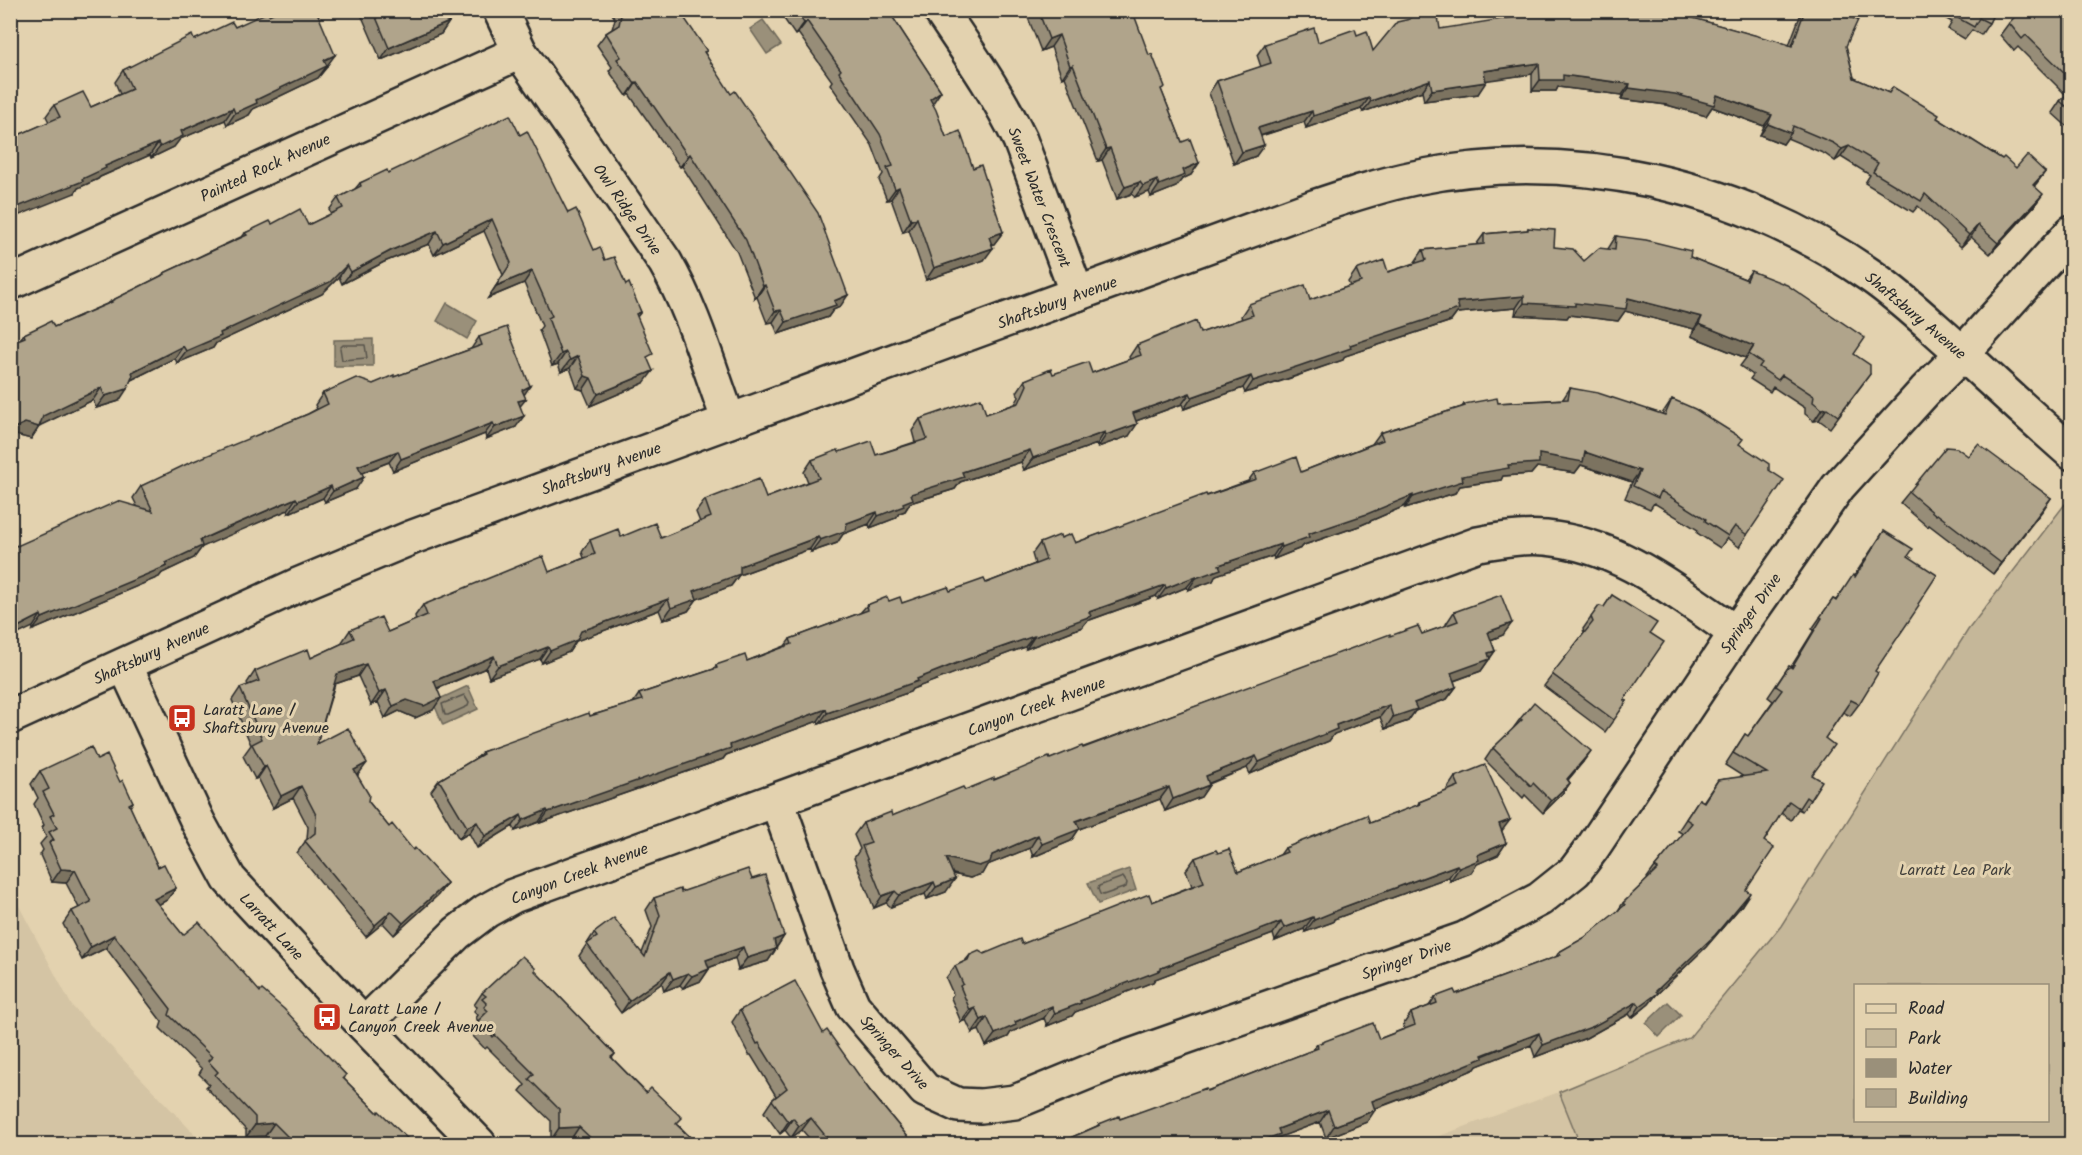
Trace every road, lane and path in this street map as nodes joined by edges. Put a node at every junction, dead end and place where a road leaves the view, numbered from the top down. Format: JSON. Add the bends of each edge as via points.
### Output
{"nodes":[{"id":1,"x":500,"y":10,"type":"edge"},
{"id":2,"x":940,"y":10,"type":"edge"},
{"id":3,"x":520,"y":52,"type":"junction"},
{"id":4,"x":2072,"y":232,"type":"edge"},
{"id":5,"x":10,"y":283,"type":"edge"},
{"id":6,"x":1077,"y":294,"type":"junction"},
{"id":7,"x":1962,"y":354,"type":"junction"},
{"id":8,"x":729,"y":421,"type":"junction"},
{"id":9,"x":2072,"y":453,"type":"edge"},
{"id":10,"x":1736,"y":633,"type":"junction"},
{"id":11,"x":124,"y":665,"type":"junction"},
{"id":12,"x":10,"y":717,"type":"edge"},
{"id":13,"x":777,"y":801,"type":"junction"},
{"id":14,"x":364,"y":1025,"type":"junction"},
{"id":15,"x":479,"y":1144,"type":"edge"}],
"edges":[{"from":1,"to":3,"type":"street","name":"Owl Ridge Drive"},
{"from":2,"to":6,"type":"street","name":"Sweet Water Crescent","via":[[1010,117]]},
{"from":3,"to":5,"type":"street","name":"Painted Rock Avenue"},
{"from":3,"to":8,"type":"street","name":"Owl Ridge Drive","via":[[677,283]]},
{"from":4,"to":7,"type":"street"},
{"from":6,"to":7,"type":"street","name":"Shaftsbury Avenue","via":[[1381,186],[1453,172],[1547,167],[1653,180],[1704,193],[1772,219],[1806,235],[1873,277]]},
{"from":6,"to":8,"type":"street","name":"Shaftsbury Avenue"},
{"from":7,"to":9,"type":"street","name":"Shaftsbury Avenue"},
{"from":7,"to":10,"type":"street","name":"Springer Drive","via":[[1838,487]]},
{"from":8,"to":11,"type":"street","name":"Shaftsbury Avenue","via":[[413,537]]},
{"from":10,"to":13,"type":"street","name":"Canyon Creek Avenue","via":[[1651,573],[1596,549],[1546,538],[1478,544]]},
{"from":10,"to":13,"type":"street","name":"Springer Drive","via":[[1593,847],[1575,871],[1540,899],[1464,939],[1108,1064],[1016,1102],[958,1105],[925,1090],[853,1006]]},
{"from":11,"to":12,"type":"street","name":"Shaftsbury Avenue"},
{"from":11,"to":14,"type":"street","name":"Larratt Lane","via":[[229,879]]},
{"from":13,"to":14,"type":"street","name":"Canyon Creek Avenue","via":[[513,896],[457,933]]},
{"from":14,"to":15,"type":"street","name":"Larratt Lane"}]}
